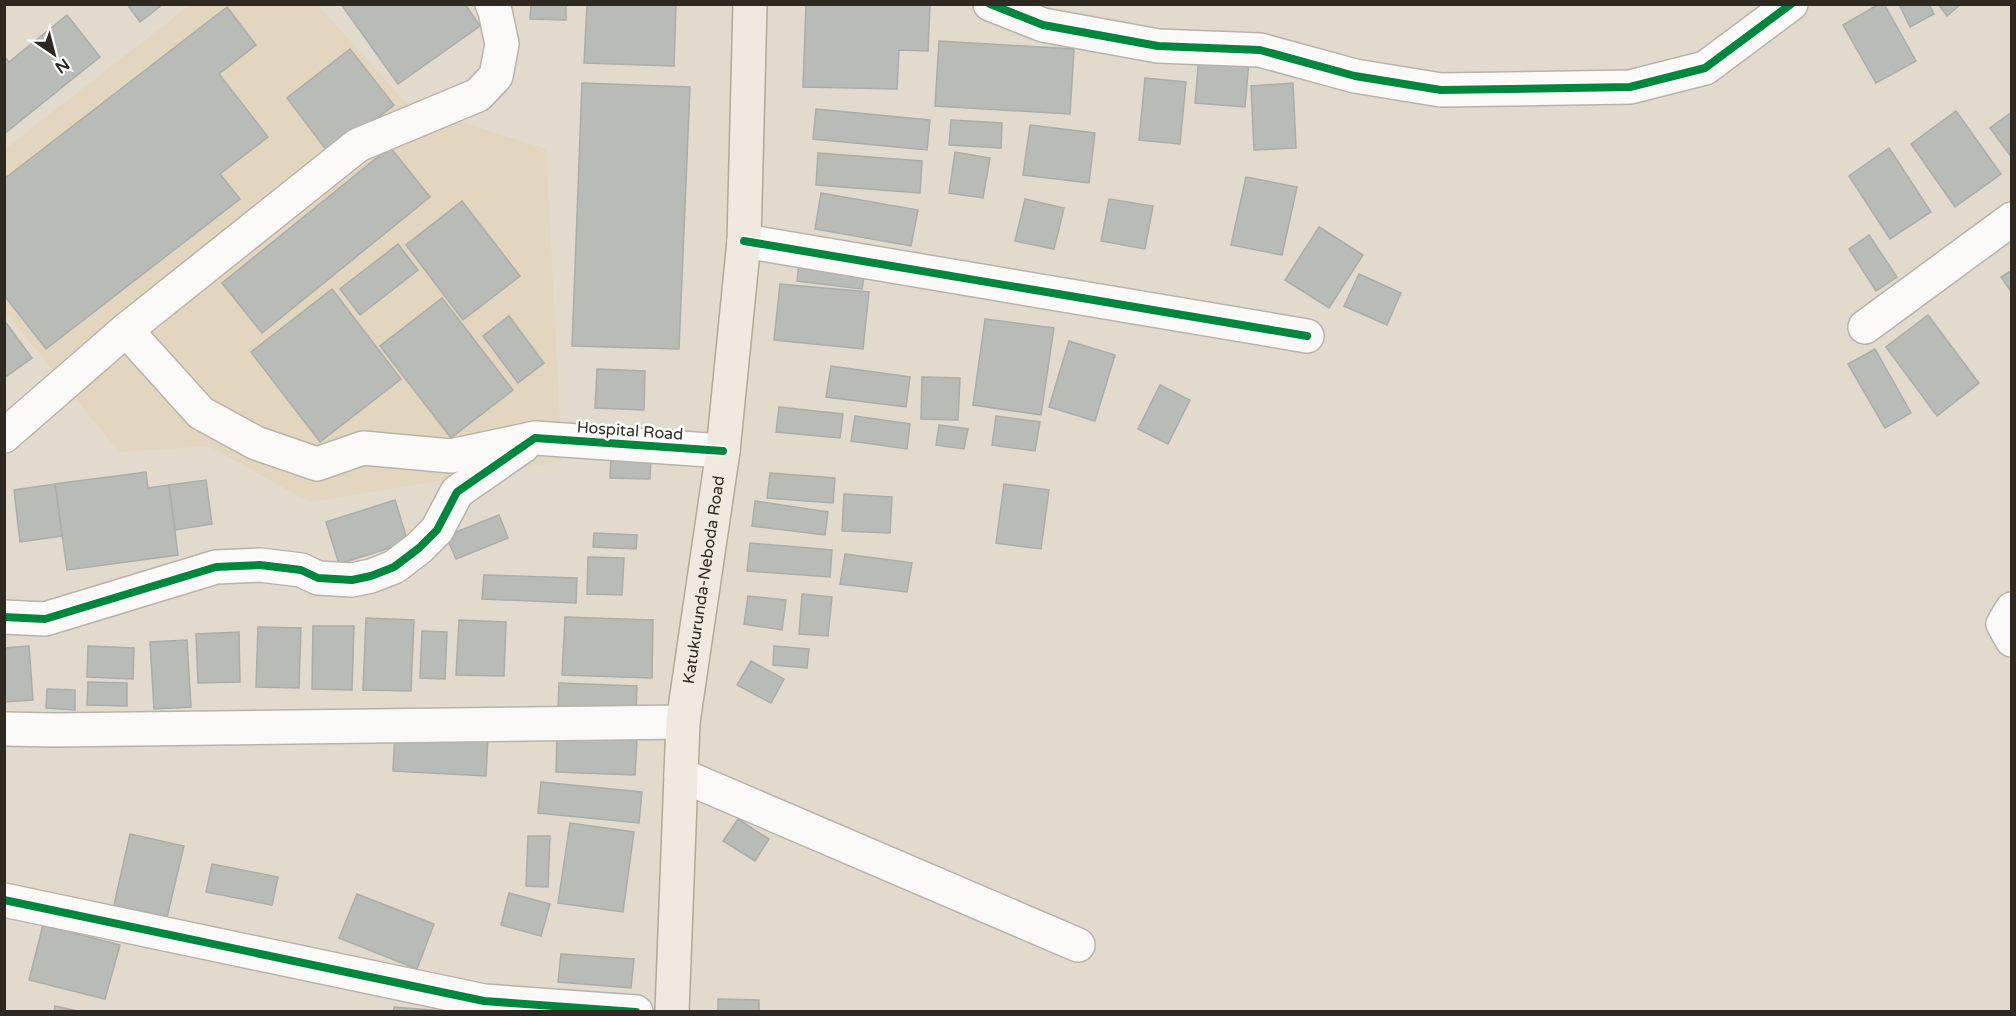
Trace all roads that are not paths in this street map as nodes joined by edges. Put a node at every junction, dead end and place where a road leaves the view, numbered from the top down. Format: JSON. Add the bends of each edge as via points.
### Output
{"nodes":[{"id":1,"x":492,"y":4,"type":"edge"},
{"id":2,"x":750,"y":4,"type":"edge"},
{"id":3,"x":990,"y":4,"type":"edge"},
{"id":4,"x":1791,"y":4,"type":"edge"},
{"id":5,"x":2012,"y":219,"type":"edge"},
{"id":6,"x":744,"y":241,"type":"junction"},
{"id":7,"x":1865,"y":327,"type":"dead end"},
{"id":8,"x":126,"y":330,"type":"junction"},
{"id":9,"x":1307,"y":336,"type":"dead end"},
{"id":10,"x":4,"y":436,"type":"edge"},
{"id":11,"x":535,"y":438,"type":"junction"},
{"id":12,"x":723,"y":451,"type":"junction"},
{"id":13,"x":2012,"y":609,"type":"edge"},
{"id":14,"x":4,"y":617,"type":"edge"},
{"id":15,"x":2012,"y":640,"type":"edge"},
{"id":16,"x":683,"y":722,"type":"junction"},
{"id":17,"x":4,"y":729,"type":"edge"},
{"id":18,"x":681,"y":775,"type":"junction"},
{"id":19,"x":4,"y":900,"type":"edge"},
{"id":20,"x":1078,"y":945,"type":"dead end"},
{"id":21,"x":636,"y":1011,"type":"edge"},
{"id":22,"x":672,"y":1011,"type":"edge"}],
"edges":[{"from":1,"to":8,"type":"street","via":[[502,44],[496,75],[478,95],[358,145]]},
{"from":2,"to":6,"type":"main road","name":"Katukurunda-Neboda Road"},
{"from":3,"to":4,"type":"street","via":[[1043,25],[1158,46],[1260,50],[1355,76],[1441,90],[1630,87],[1705,68]]},
{"from":5,"to":7,"type":"street"},
{"from":6,"to":9,"type":"street"},
{"from":6,"to":12,"type":"main road","name":"Katukurunda-Neboda Road"},
{"from":8,"to":10,"type":"street"},
{"from":8,"to":11,"type":"street","name":"Hospital Road","via":[[201,413],[256,443],[317,464],[363,448],[451,456]]},
{"from":11,"to":12,"type":"street","name":"Hospital Road"},
{"from":11,"to":14,"type":"street","via":[[457,492],[437,530],[419,548],[394,567],[370,576],[352,580],[318,578],[301,570],[260,566],[216,567],[45,619]]},
{"from":12,"to":16,"type":"main road","name":"Katukurunda-Neboda Road"},
{"from":13,"to":15,"type":"street","via":[[2003,624]]},
{"from":16,"to":17,"type":"street"},
{"from":16,"to":18,"type":"main road","name":"Katukurunda-Neboda Road"},
{"from":18,"to":20,"type":"street"},
{"from":18,"to":22,"type":"main road","name":"Katukurunda-Neboda Road"},
{"from":19,"to":21,"type":"street","via":[[484,1002]]}]}
